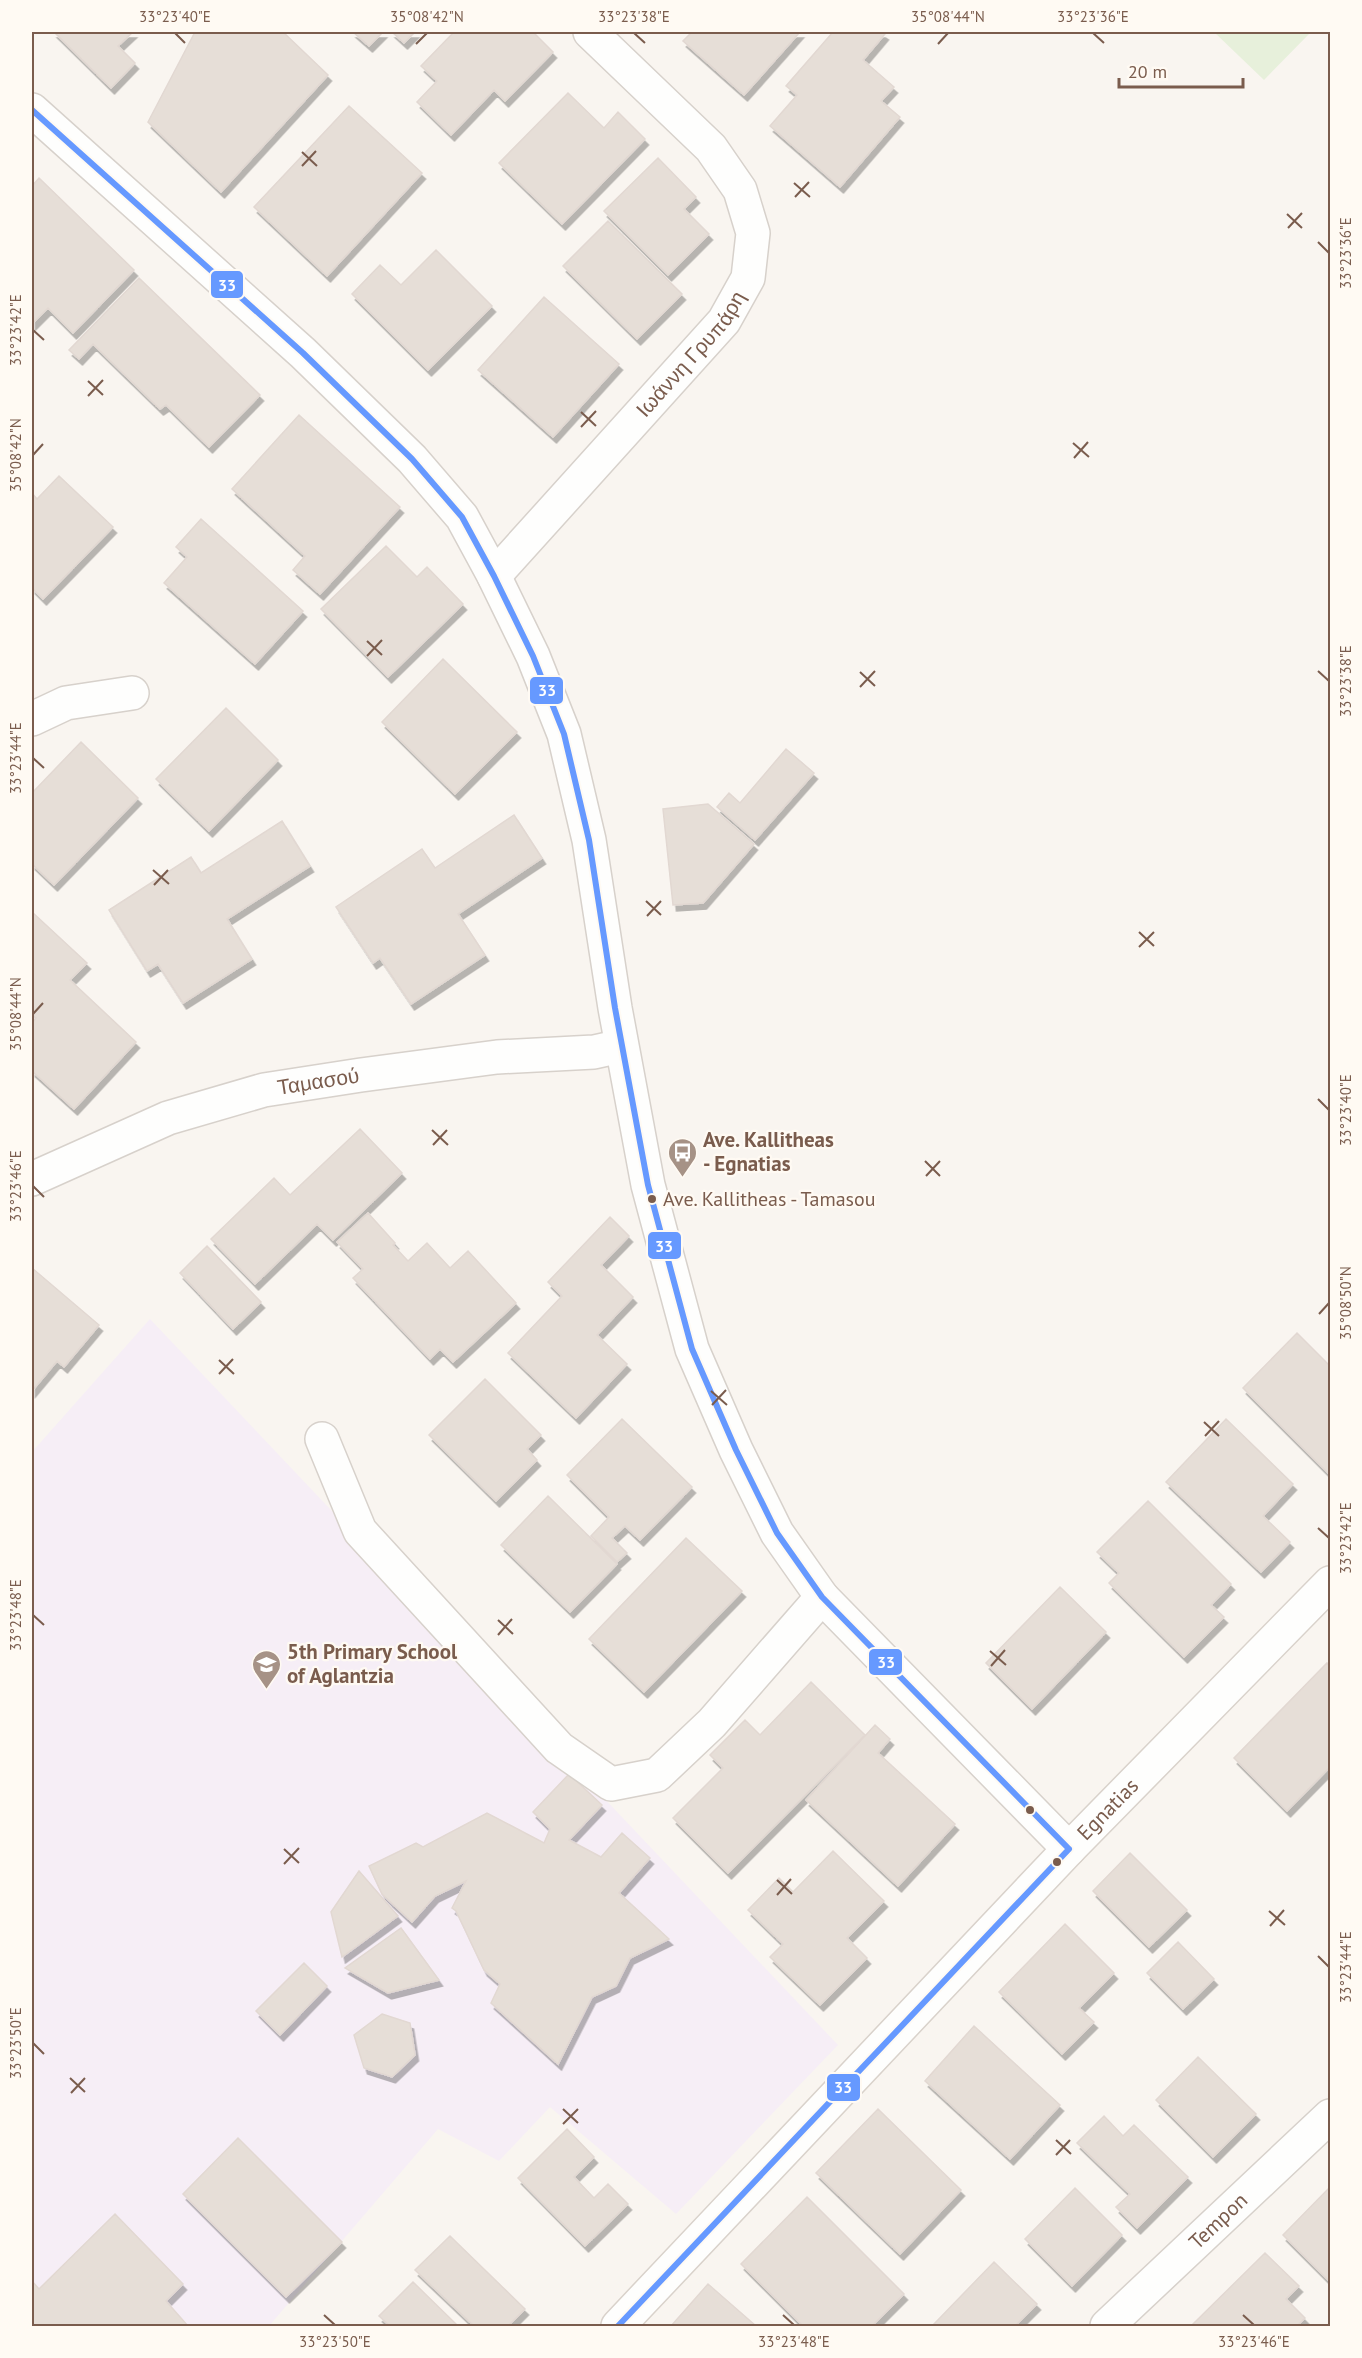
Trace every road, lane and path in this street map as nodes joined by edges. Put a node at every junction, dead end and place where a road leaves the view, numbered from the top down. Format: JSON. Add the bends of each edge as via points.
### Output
{"nodes":[{"id":1,"x":590,"y":32,"type":"edge"},
{"id":2,"x":32,"y":111,"type":"edge"},
{"id":3,"x":494,"y":576,"type":"junction"},
{"id":4,"x":132,"y":693,"type":"dead end"},
{"id":5,"x":32,"y":718,"type":"edge"},
{"id":6,"x":621,"y":1046,"type":"junction"},
{"id":7,"x":32,"y":1177,"type":"edge"},
{"id":8,"x":322,"y":1439,"type":"dead end"},
{"id":9,"x":1329,"y":1588,"type":"edge"},
{"id":10,"x":822,"y":1597,"type":"junction"},
{"id":11,"x":1069,"y":1849,"type":"junction"},
{"id":12,"x":1330,"y":2116,"type":"edge"},
{"id":13,"x":618,"y":2326,"type":"edge"},
{"id":14,"x":1107,"y":2326,"type":"edge"}],
"edges":[{"from":1,"to":3,"type":"street","name":"Ιωάννη Γρυπάρη","via":[[711,148],[740,190],[753,233],[748,278],[724,321]]},
{"from":2,"to":3,"type":"street","via":[[303,353],[412,459],[462,517]]},
{"from":3,"to":6,"type":"street","via":[[533,656],[564,734],[589,840]]},
{"from":4,"to":5,"type":"street","via":[[66,703]]},
{"from":6,"to":7,"type":"street","name":"Ταμασού","via":[[594,1052],[497,1057],[264,1090],[168,1118]]},
{"from":6,"to":10,"type":"street","via":[[648,1185],[692,1349],[777,1533]]},
{"from":8,"to":10,"type":"street","via":[[360,1531],[559,1748],[611,1784],[657,1775],[712,1723]]},
{"from":9,"to":11,"type":"street","name":"Egnatias"},
{"from":10,"to":11,"type":"street"},
{"from":11,"to":13,"type":"street","name":"Egnatias"},
{"from":12,"to":14,"type":"street","name":"Tempon"}]}
